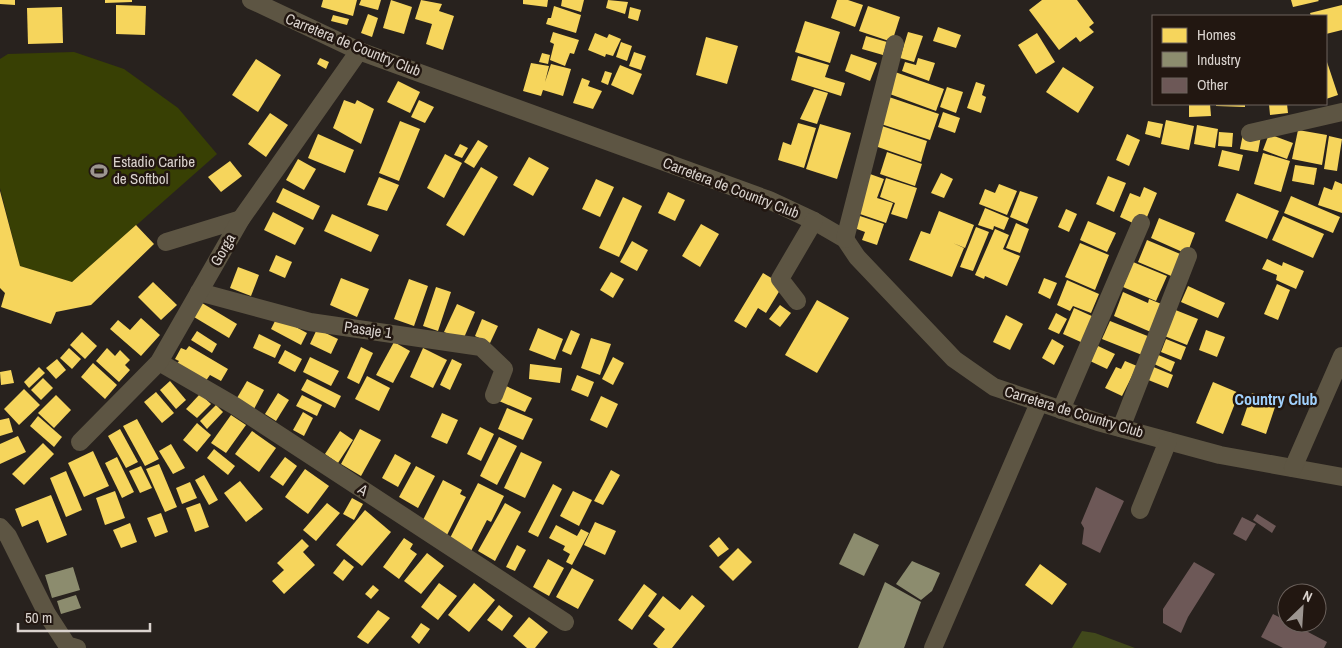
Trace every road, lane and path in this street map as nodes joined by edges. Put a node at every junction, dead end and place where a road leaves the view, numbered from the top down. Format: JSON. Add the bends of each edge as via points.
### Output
{"nodes":[{"id":1,"x":251,"y":0,"type":"edge"},
{"id":2,"x":895,"y":44,"type":"dead end"},
{"id":3,"x":359,"y":51,"type":"junction"},
{"id":4,"x":1342,"y":112,"type":"edge"},
{"id":5,"x":1250,"y":133,"type":"dead end"},
{"id":6,"x":241,"y":219,"type":"junction"},
{"id":7,"x":814,"y":221,"type":"junction"},
{"id":8,"x":1141,"y":223,"type":"dead end"},
{"id":9,"x":845,"y":239,"type":"junction"},
{"id":10,"x":166,"y":242,"type":"dead end"},
{"id":11,"x":1188,"y":256,"type":"dead end"},
{"id":12,"x":199,"y":292,"type":"junction"},
{"id":13,"x":797,"y":301,"type":"dead end"},
{"id":14,"x":1342,"y":356,"type":"edge"},
{"id":15,"x":159,"y":362,"type":"junction"},
{"id":16,"x":494,"y":395,"type":"dead end"},
{"id":17,"x":1039,"y":403,"type":"junction"},
{"id":18,"x":1061,"y":410,"type":"junction"},
{"id":19,"x":1121,"y":428,"type":"junction"},
{"id":20,"x":1168,"y":441,"type":"junction"},
{"id":21,"x":80,"y":442,"type":"dead end"},
{"id":22,"x":1293,"y":468,"type":"junction"},
{"id":23,"x":1342,"y":477,"type":"edge"},
{"id":24,"x":1140,"y":510,"type":"dead end"},
{"id":25,"x":0,"y":528,"type":"edge"},
{"id":26,"x":565,"y":622,"type":"dead end"},
{"id":27,"x":77,"y":648,"type":"edge"},
{"id":28,"x":933,"y":648,"type":"edge"}],
"edges":[{"from":1,"to":3,"type":"street","name":"Carretera de Country Club"},
{"from":2,"to":9,"type":"street"},
{"from":3,"to":6,"type":"street","name":"Gorga"},
{"from":3,"to":7,"type":"street","name":"Carretera de Country Club","via":[[769,200]]},
{"from":4,"to":5,"type":"street"},
{"from":6,"to":10,"type":"street"},
{"from":6,"to":12,"type":"street","name":"Gorga"},
{"from":7,"to":9,"type":"street","name":"Carretera de Country Club"},
{"from":7,"to":13,"type":"street","via":[[780,279]]},
{"from":8,"to":18,"type":"street"},
{"from":9,"to":17,"type":"street","name":"Carretera de Country Club","via":[[857,257],[954,359],[994,387]]},
{"from":11,"to":19,"type":"street"},
{"from":12,"to":15,"type":"street","name":"Gorga"},
{"from":12,"to":16,"type":"street","name":"Pasaje 1","via":[[310,322],[481,347],[504,369]]},
{"from":14,"to":22,"type":"street"},
{"from":15,"to":21,"type":"street","name":"Gorga"},
{"from":15,"to":26,"type":"street","name":"A","via":[[235,406]]},
{"from":17,"to":18,"type":"street","name":"Carretera de Country Club"},
{"from":17,"to":28,"type":"street"},
{"from":18,"to":19,"type":"street","name":"Carretera de Country Club"},
{"from":19,"to":20,"type":"street","name":"Carretera de Country Club"},
{"from":20,"to":22,"type":"street","name":"Carretera de Country Club","via":[[1220,455]]},
{"from":20,"to":24,"type":"street"},
{"from":22,"to":23,"type":"street","name":"Carretera de Country Club"},
{"from":25,"to":27,"type":"street","via":[[8,536],[67,646]]}]}
